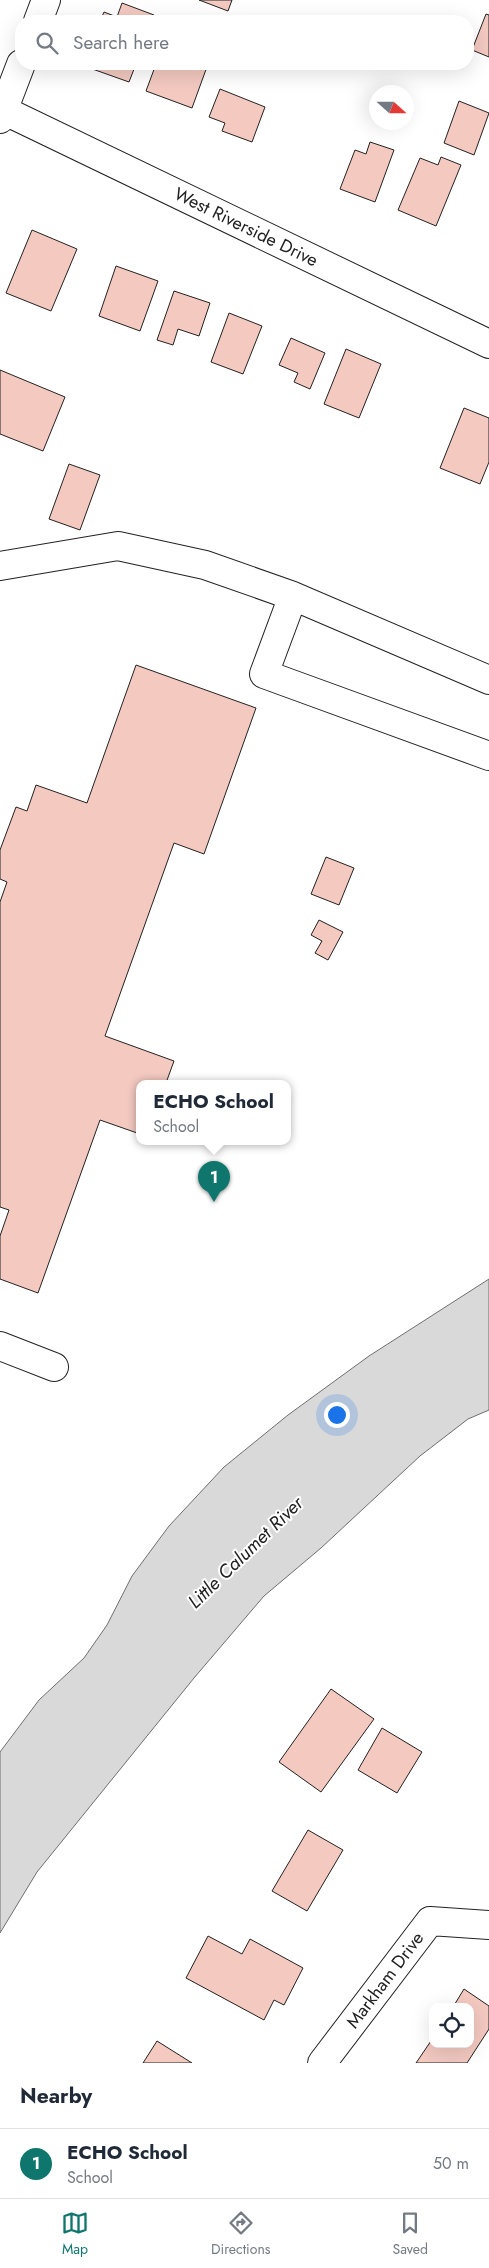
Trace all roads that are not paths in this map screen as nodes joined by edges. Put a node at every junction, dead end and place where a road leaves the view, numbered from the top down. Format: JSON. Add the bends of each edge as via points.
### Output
{"nodes":[{"id":1,"x":46,"y":0,"type":"edge"},
{"id":2,"x":40,"y":15,"type":"edge"},
{"id":3,"x":19,"y":70,"type":"edge"},
{"id":4,"x":2,"y":115,"type":"edge"},
{"id":5,"x":489,"y":344,"type":"edge"},
{"id":6,"x":0,"y":566,"type":"edge"},
{"id":7,"x":293,"y":596,"type":"junction"},
{"id":8,"x":489,"y":680,"type":"edge"},
{"id":9,"x":489,"y":756,"type":"edge"},
{"id":10,"x":0,"y":1346,"type":"edge"},
{"id":11,"x":54,"y":1367,"type":"dead end"},
{"id":12,"x":489,"y":1925,"type":"edge"},
{"id":13,"x":322,"y":2063,"type":"edge"}],
"edges":[{"from":1,"to":2,"type":"street"},
{"from":3,"to":4,"type":"street"},
{"from":4,"to":5,"type":"street","name":"West Riverside Drive"},
{"from":6,"to":7,"type":"street","via":[[118,546],[205,565]]},
{"from":7,"to":8,"type":"street"},
{"from":7,"to":9,"type":"street","via":[[264,674]]},
{"from":10,"to":11,"type":"street"},
{"from":12,"to":13,"type":"street","name":"Markham Drive","via":[[430,1921]]}]}
